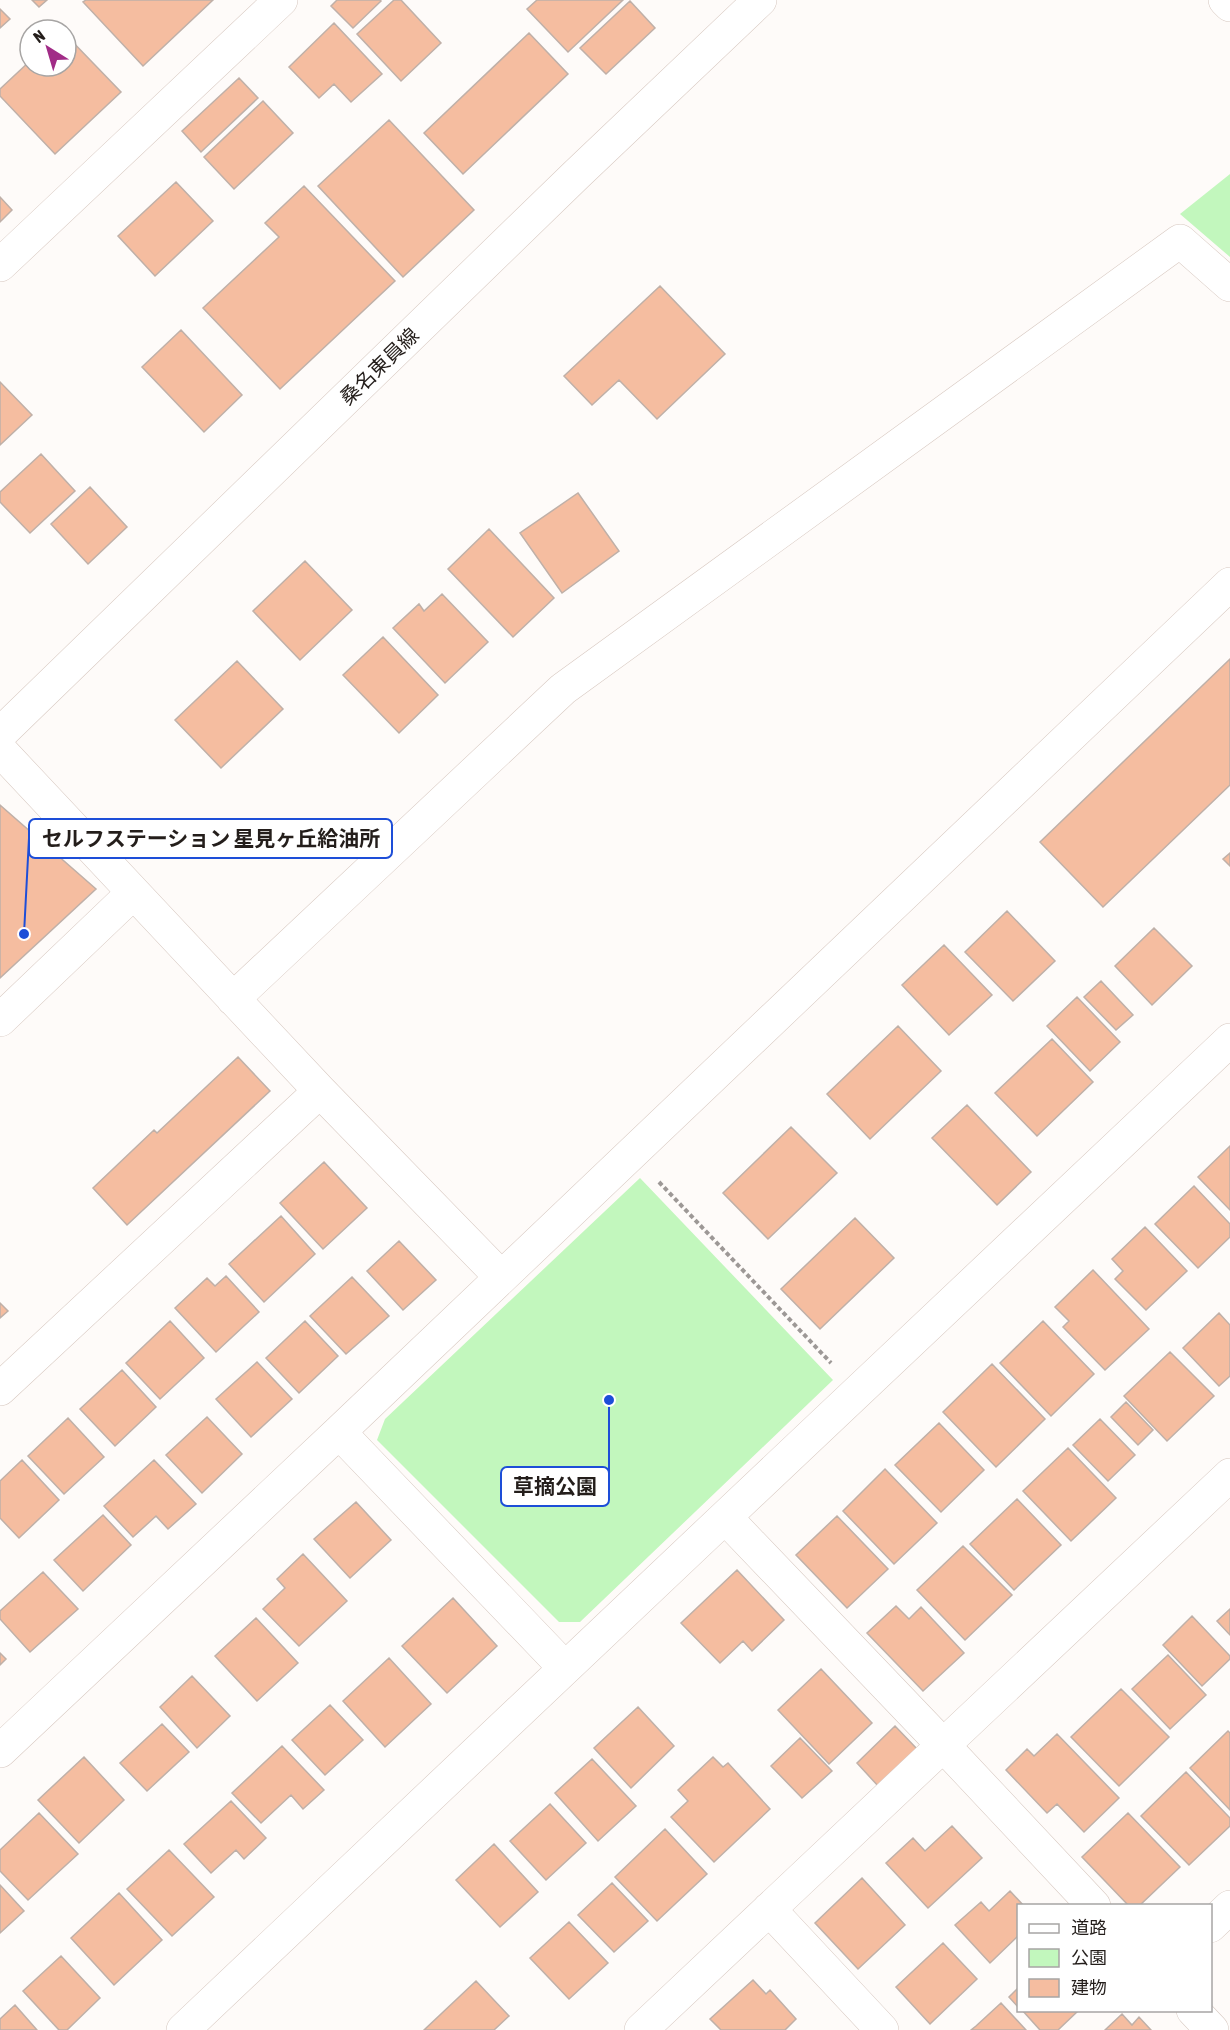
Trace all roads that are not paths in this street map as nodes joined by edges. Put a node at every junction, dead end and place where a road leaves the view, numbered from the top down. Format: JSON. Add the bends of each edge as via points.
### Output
{"nodes":[{"id":1,"x":281,"y":0,"type":"edge"},
{"id":2,"x":760,"y":0,"type":"edge"},
{"id":3,"x":1225,"y":0,"type":"edge"},
{"id":4,"x":1230,"y":4,"type":"edge"},
{"id":5,"x":0,"y":265,"type":"edge"},
{"id":6,"x":1230,"y":285,"type":"edge"},
{"id":7,"x":1230,"y":584,"type":"edge"},
{"id":8,"x":0,"y":734,"type":"edge"},
{"id":9,"x":0,"y":750,"type":"edge"},
{"id":10,"x":133,"y":893,"type":"junction"},
{"id":11,"x":233,"y":999,"type":"junction"},
{"id":12,"x":0,"y":1020,"type":"edge"},
{"id":13,"x":1230,"y":1040,"type":"edge"},
{"id":14,"x":320,"y":1091,"type":"junction"},
{"id":15,"x":501,"y":1277,"type":"junction"},
{"id":16,"x":0,"y":1389,"type":"edge"},
{"id":17,"x":339,"y":1432,"type":"junction"},
{"id":18,"x":1230,"y":1475,"type":"edge"},
{"id":19,"x":725,"y":1517,"type":"junction"},
{"id":20,"x":565,"y":1668,"type":"junction"},
{"id":21,"x":944,"y":1744,"type":"junction"},
{"id":22,"x":0,"y":1751,"type":"edge"},
{"id":23,"x":1093,"y":1904,"type":"edge"},
{"id":24,"x":1230,"y":1907,"type":"edge"},
{"id":25,"x":769,"y":1909,"type":"junction"},
{"id":26,"x":1212,"y":1924,"type":"edge"},
{"id":27,"x":1195,"y":2012,"type":"edge"},
{"id":28,"x":183,"y":2030,"type":"edge"},
{"id":29,"x":641,"y":2030,"type":"edge"},
{"id":30,"x":882,"y":2030,"type":"edge"},
{"id":31,"x":1212,"y":2030,"type":"edge"}],
"edges":[{"from":1,"to":5,"type":"street"},
{"from":2,"to":8,"type":"street","name":"桑名東員線"},
{"from":3,"to":4,"type":"street"},
{"from":6,"to":11,"type":"street","via":[[1180,241],[562,689]]},
{"from":7,"to":15,"type":"street"},
{"from":9,"to":10,"type":"street"},
{"from":10,"to":11,"type":"street"},
{"from":10,"to":12,"type":"street"},
{"from":11,"to":14,"type":"street"},
{"from":13,"to":19,"type":"street"},
{"from":14,"to":15,"type":"street"},
{"from":14,"to":16,"type":"street"},
{"from":15,"to":17,"type":"street"},
{"from":17,"to":20,"type":"street"},
{"from":17,"to":22,"type":"street"},
{"from":18,"to":21,"type":"street"},
{"from":19,"to":20,"type":"street"},
{"from":19,"to":21,"type":"street"},
{"from":20,"to":28,"type":"street"},
{"from":21,"to":23,"type":"street"},
{"from":21,"to":25,"type":"street"},
{"from":24,"to":26,"type":"street"},
{"from":25,"to":29,"type":"street"},
{"from":25,"to":30,"type":"street"},
{"from":27,"to":31,"type":"street"}]}
